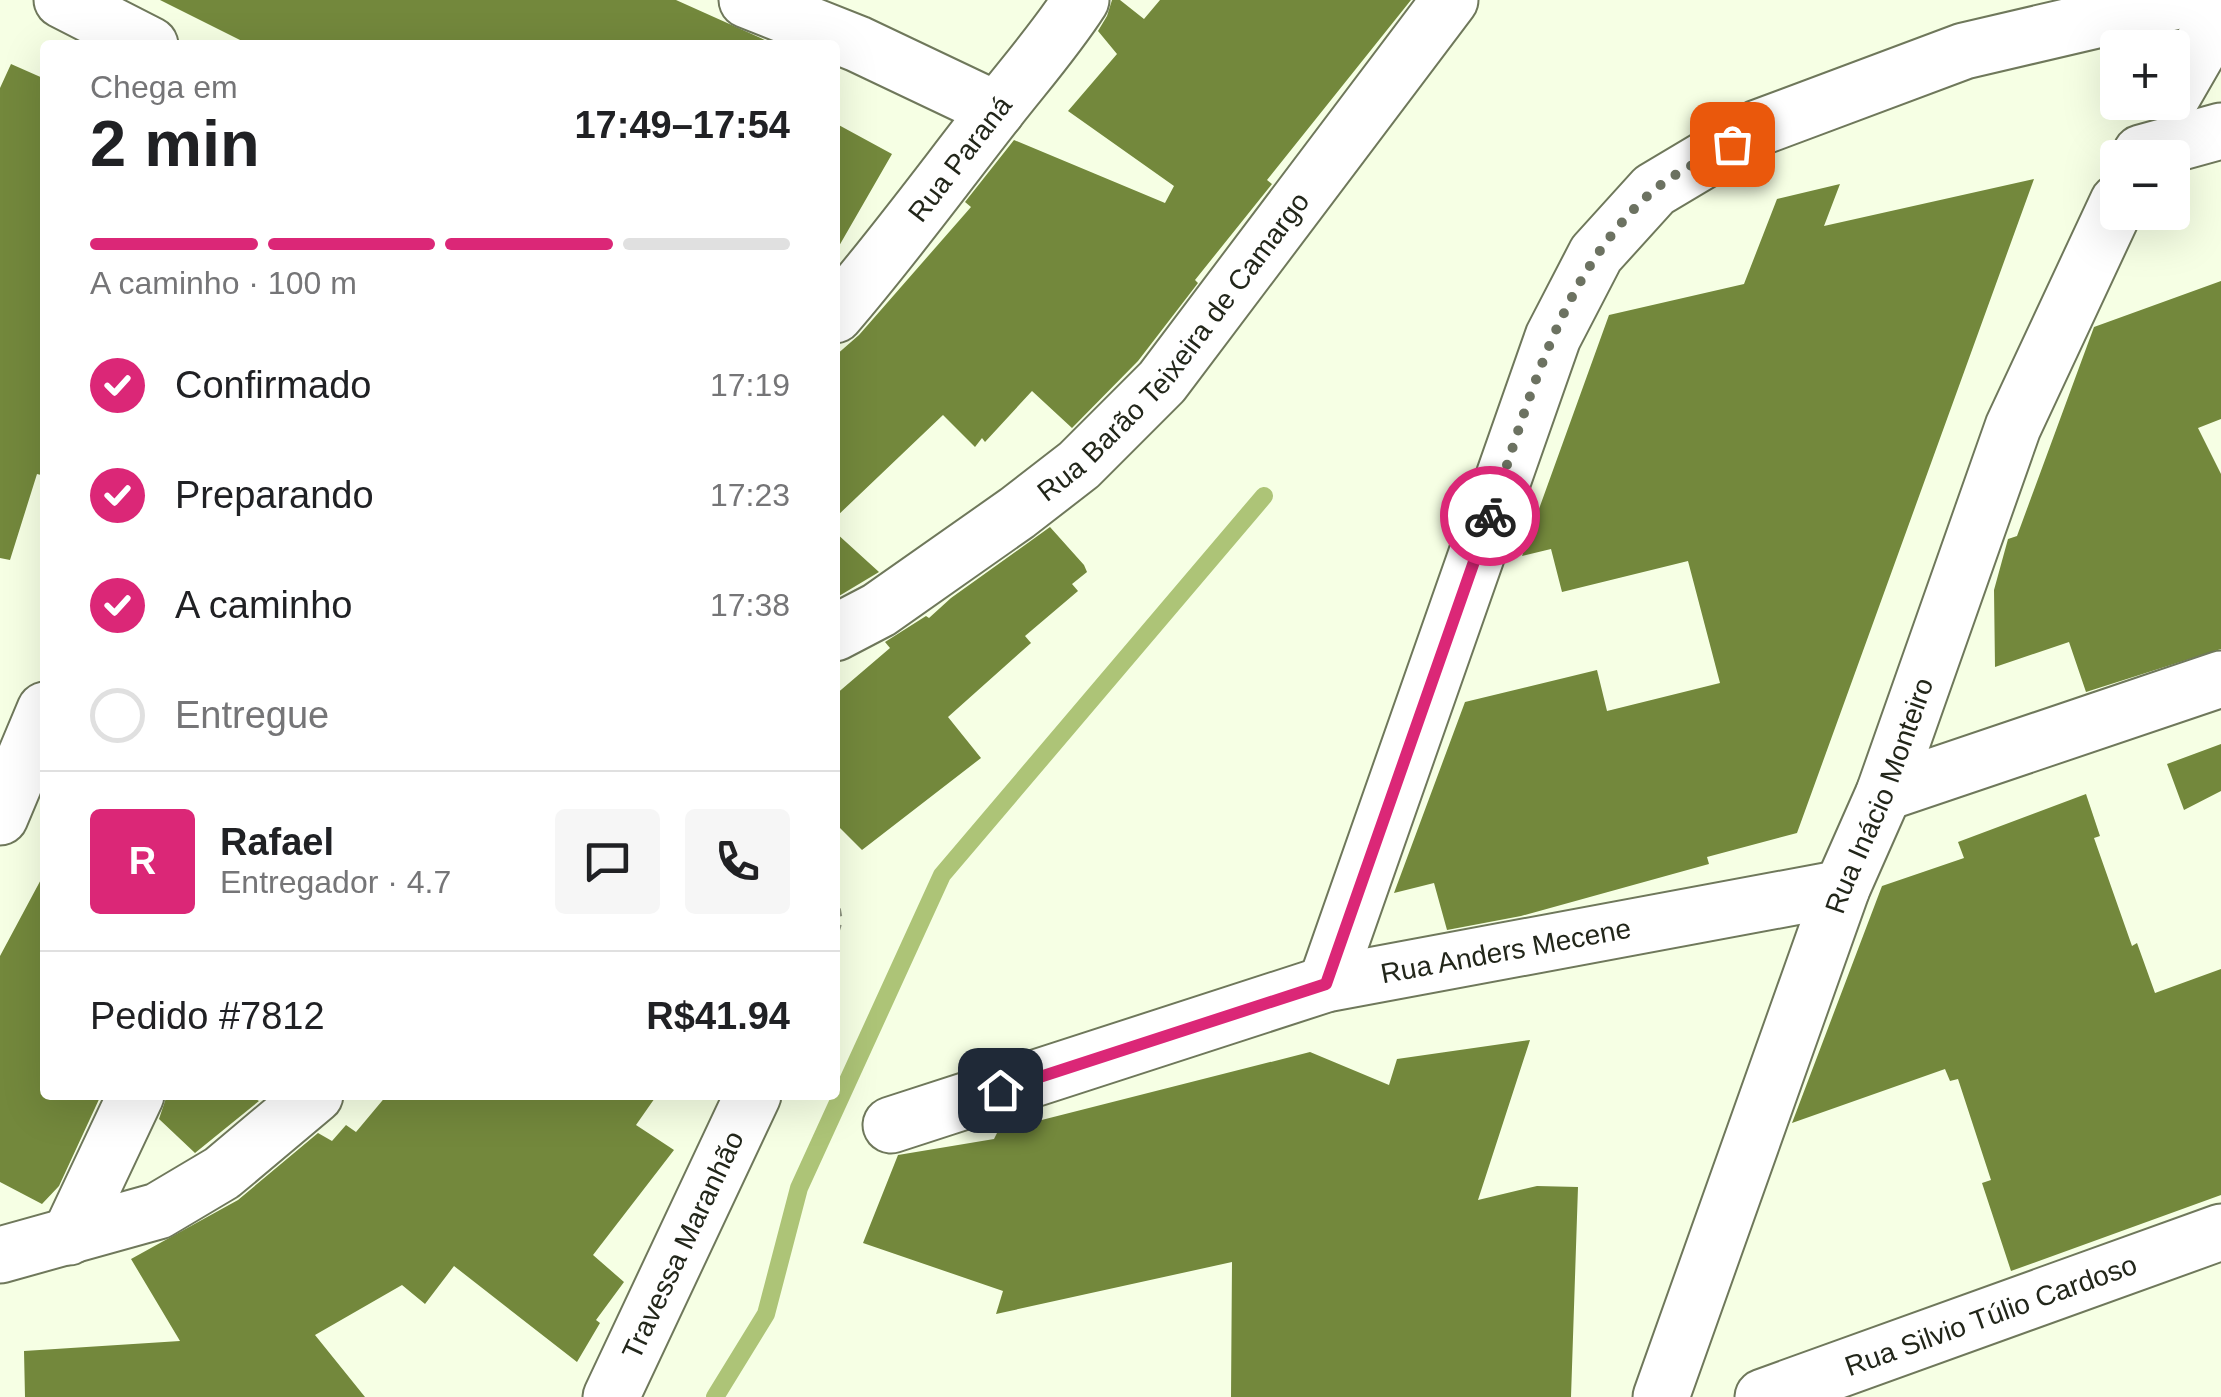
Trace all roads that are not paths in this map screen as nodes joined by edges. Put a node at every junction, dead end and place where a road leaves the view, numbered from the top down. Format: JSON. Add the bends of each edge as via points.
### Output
{"nodes":[{"id":1,"x":62,"y":0,"type":"edge"},
{"id":2,"x":747,"y":0,"type":"edge"},
{"id":3,"x":1081,"y":0,"type":"edge"},
{"id":4,"x":1450,"y":0,"type":"edge"},
{"id":5,"x":2182,"y":0,"type":"edge"},
{"id":6,"x":2221,"y":12,"type":"edge"},
{"id":7,"x":140,"y":40,"type":"edge"},
{"id":8,"x":2190,"y":67,"type":"edge"},
{"id":9,"x":998,"y":110,"type":"junction"},
{"id":10,"x":2221,"y":131,"type":"edge"},
{"id":11,"x":2190,"y":140,"type":"edge"},
{"id":12,"x":2105,"y":230,"type":"edge"},
{"id":13,"x":840,"y":309,"type":"edge"},
{"id":14,"x":840,"y":630,"type":"edge"},
{"id":15,"x":2221,"y":678,"type":"edge"},
{"id":16,"x":40,"y":722,"type":"edge"},
{"id":17,"x":1884,"y":793,"type":"junction"},
{"id":18,"x":0,"y":817,"type":"edge"},
{"id":19,"x":1842,"y":888,"type":"junction"},
{"id":20,"x":1326,"y":984,"type":"junction"},
{"id":21,"x":134,"y":1100,"type":"edge"},
{"id":22,"x":309,"y":1100,"type":"edge"},
{"id":23,"x":751,"y":1100,"type":"edge"},
{"id":24,"x":890,"y":1125,"type":"dead end"},
{"id":25,"x":2221,"y":1232,"type":"edge"},
{"id":26,"x":69,"y":1237,"type":"junction"},
{"id":27,"x":0,"y":1255,"type":"edge"},
{"id":28,"x":611,"y":1397,"type":"edge"},
{"id":29,"x":1662,"y":1397,"type":"edge"},
{"id":30,"x":1762,"y":1397,"type":"edge"}],
"edges":[{"from":1,"to":7,"type":"street"},
{"from":2,"to":9,"type":"street"},
{"from":3,"to":9,"type":"street","name":"Rua Paraná"},
{"from":4,"to":14,"type":"street","name":"Rua Barão Teixeira de Camargo","via":[[1162,382],[1080,465],[1018,514]]},
{"from":5,"to":20,"type":"street","via":[[1964,51],[1758,128],[1654,190],[1596,254],[1552,337]]},
{"from":6,"to":8,"type":"street"},
{"from":9,"to":13,"type":"street","name":"Rua Paraná"},
{"from":10,"to":11,"type":"street"},
{"from":12,"to":17,"type":"street","name":"Rua Inácio Monteiro","via":[[2013,427]]},
{"from":15,"to":17,"type":"street"},
{"from":16,"to":18,"type":"street"},
{"from":17,"to":19,"type":"street","name":"Rua Inácio Monteiro"},
{"from":19,"to":20,"type":"street","name":"Rua Anders Mecene"},
{"from":19,"to":29,"type":"street","name":"Rua Inácio Monteiro"},
{"from":20,"to":24,"type":"street","name":"Rua Anders Mecene"},
{"from":21,"to":26,"type":"street"},
{"from":22,"to":26,"type":"street","via":[[222,1173],[158,1212]]},
{"from":23,"to":28,"type":"street","name":"Travessa Maranhão"},
{"from":25,"to":30,"type":"street","name":"Rua Silvio Túlio Cardoso"},
{"from":26,"to":27,"type":"street"}]}
